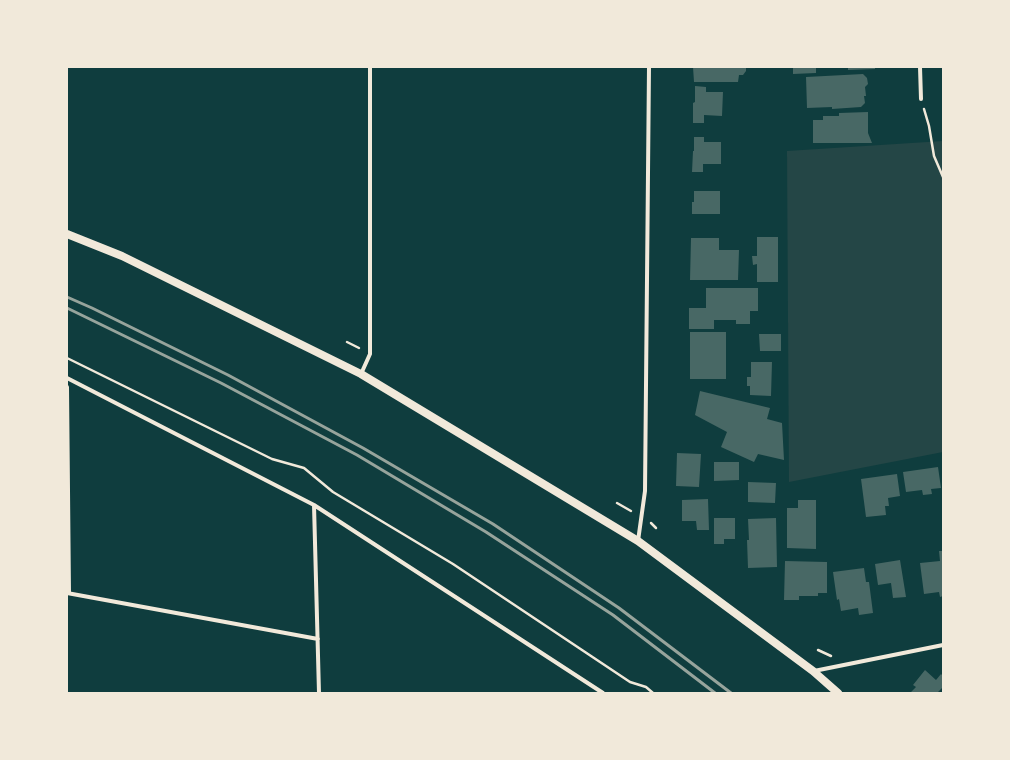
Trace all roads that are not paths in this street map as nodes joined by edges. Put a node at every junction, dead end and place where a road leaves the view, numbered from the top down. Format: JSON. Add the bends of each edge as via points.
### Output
{"nodes":[{"id":1,"x":370,"y":67,"type":"edge"},
{"id":2,"x":649,"y":67,"type":"edge"},
{"id":3,"x":920,"y":67,"type":"edge"},
{"id":4,"x":922,"y":98,"type":"road end"},
{"id":5,"x":67,"y":234,"type":"edge"},
{"id":6,"x":361,"y":374,"type":"junction"},
{"id":7,"x":67,"y":378,"type":"edge"},
{"id":8,"x":67,"y":387,"type":"edge"},
{"id":9,"x":314,"y":506,"type":"junction"},
{"id":10,"x":638,"y":541,"type":"junction"},
{"id":11,"x":68,"y":593,"type":"edge"},
{"id":12,"x":318,"y":639,"type":"junction"},
{"id":13,"x":943,"y":645,"type":"edge"},
{"id":14,"x":813,"y":671,"type":"junction"},
{"id":15,"x":319,"y":693,"type":"edge"},
{"id":16,"x":603,"y":693,"type":"edge"},
{"id":17,"x":838,"y":693,"type":"edge"}],
"edges":[{"from":1,"to":6,"type":"street","via":[[370,354]]},
{"from":2,"to":10,"type":"street","via":[[645,491]]},
{"from":3,"to":4,"type":"street"},
{"from":5,"to":6,"type":"main road","via":[[122,256]]},
{"from":6,"to":10,"type":"main road"},
{"from":7,"to":9,"type":"street"},
{"from":8,"to":11,"type":"street"},
{"from":9,"to":12,"type":"street"},
{"from":9,"to":16,"type":"street"},
{"from":10,"to":14,"type":"main road"},
{"from":11,"to":12,"type":"street"},
{"from":12,"to":15,"type":"street"},
{"from":13,"to":14,"type":"street"},
{"from":14,"to":17,"type":"main road"}]}
